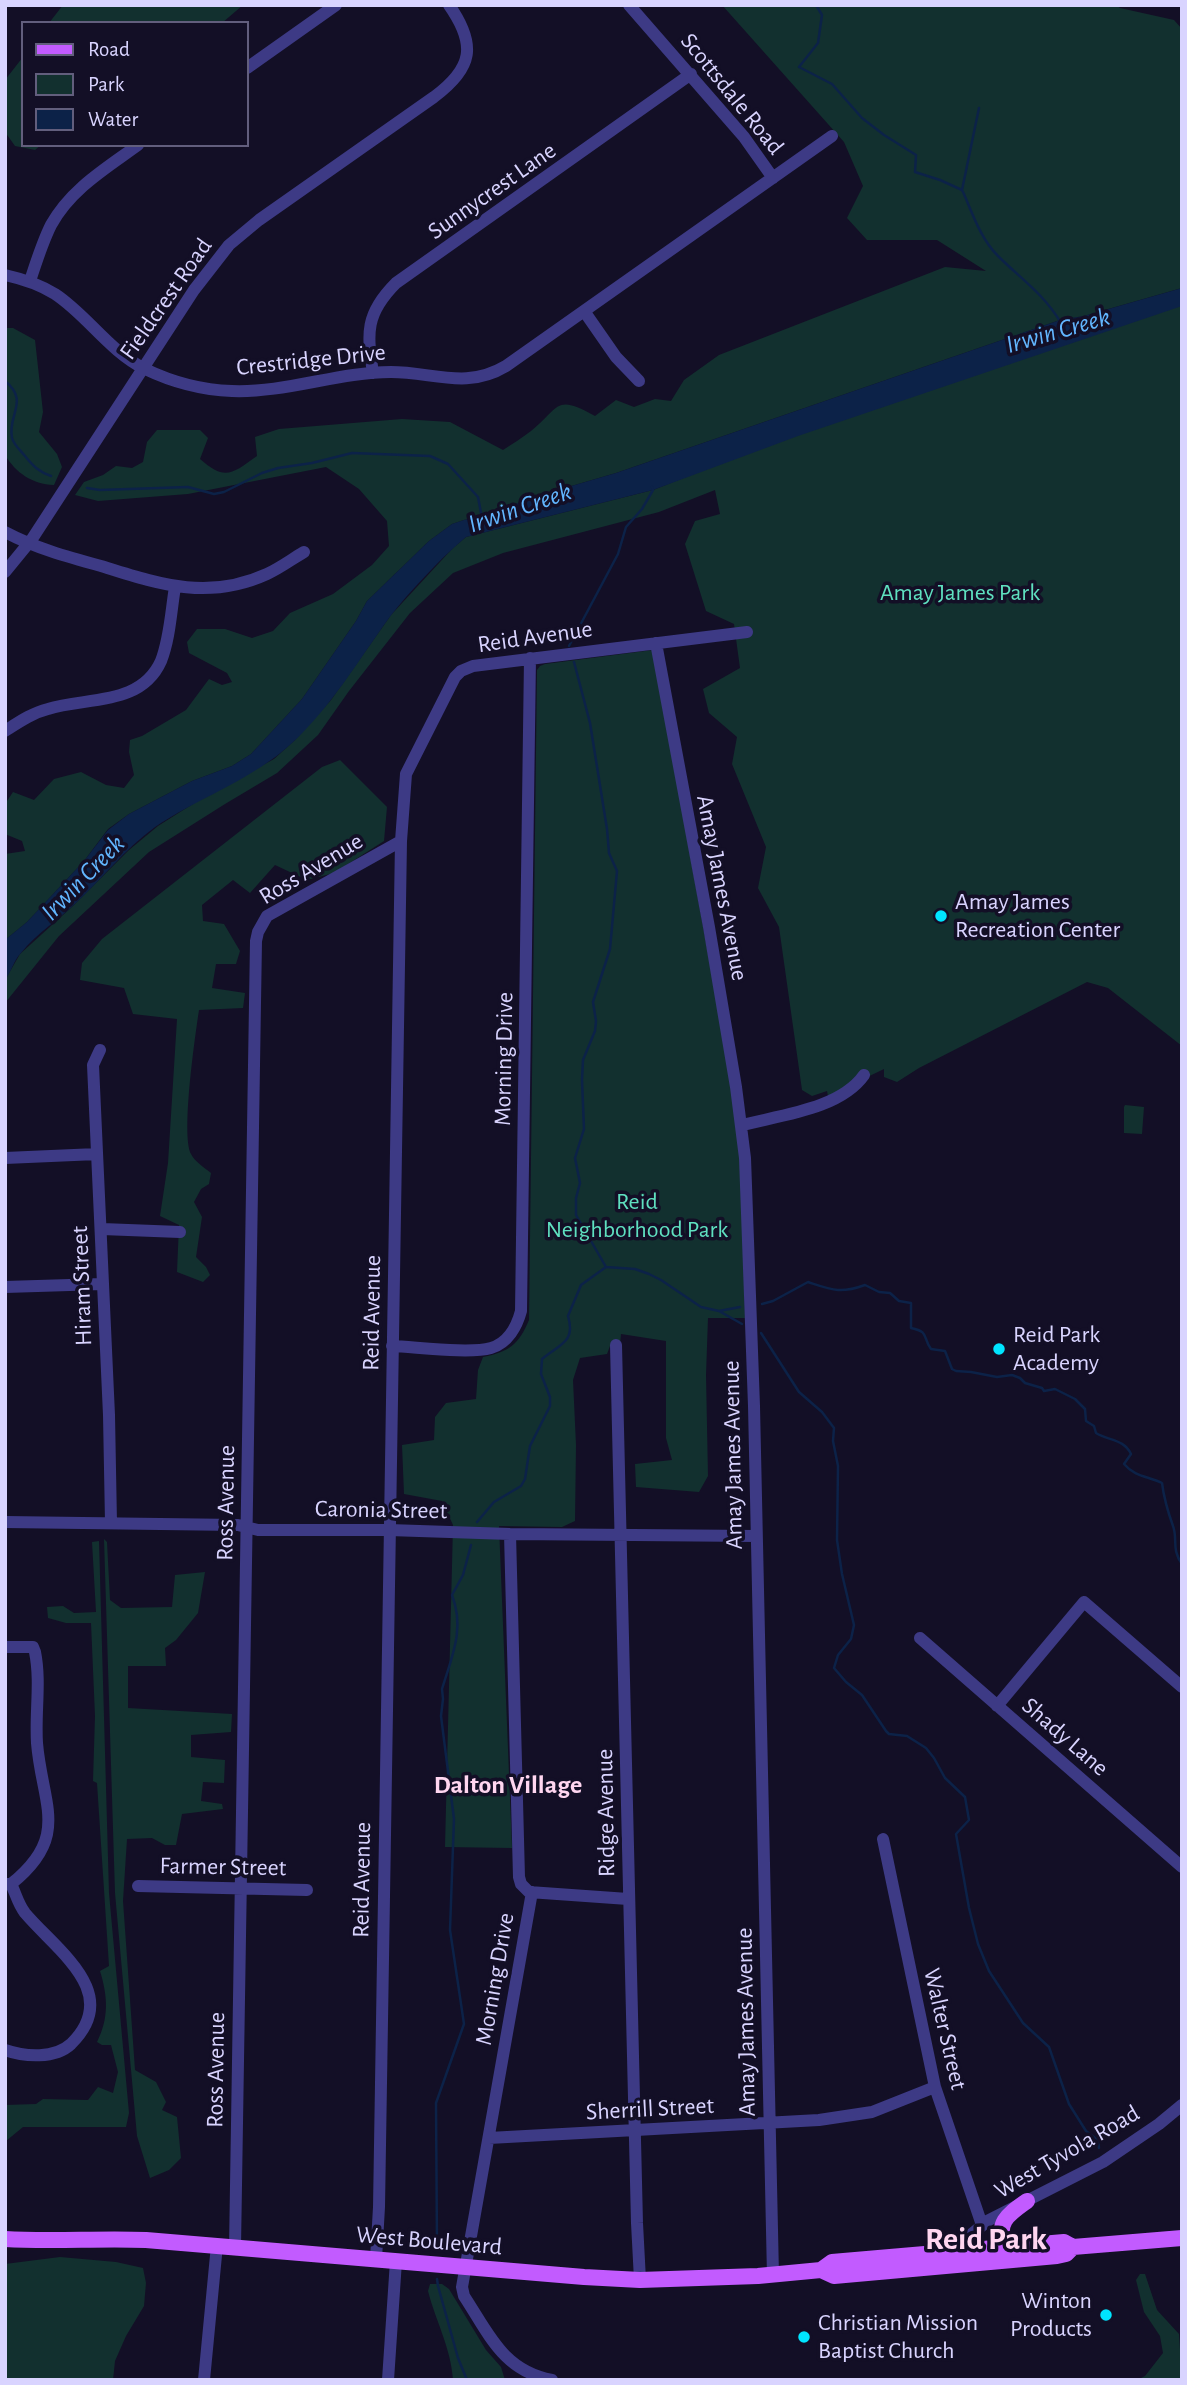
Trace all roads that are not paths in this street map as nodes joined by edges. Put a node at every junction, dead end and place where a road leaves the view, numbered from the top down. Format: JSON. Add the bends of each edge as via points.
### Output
{"nodes":[{"id":1,"x":336,"y":5,"type":"edge"},
{"id":2,"x":449,"y":5,"type":"edge"},
{"id":3,"x":629,"y":5,"type":"edge"},
{"id":4,"x":248,"y":67,"type":"edge"},
{"id":5,"x":691,"y":74,"type":"junction"},
{"id":6,"x":832,"y":136,"type":"dead end"},
{"id":7,"x":135,"y":147,"type":"edge"},
{"id":8,"x":773,"y":178,"type":"junction"},
{"id":9,"x":5,"y":275,"type":"edge"},
{"id":10,"x":30,"y":281,"type":"junction"},
{"id":11,"x":584,"y":312,"type":"junction"},
{"id":12,"x":143,"y":368,"type":"junction"},
{"id":13,"x":373,"y":373,"type":"junction"},
{"id":14,"x":639,"y":381,"type":"dead end"},
{"id":15,"x":5,"y":532,"type":"edge"},
{"id":16,"x":29,"y":544,"type":"junction"},
{"id":17,"x":304,"y":552,"type":"dead end"},
{"id":18,"x":5,"y":572,"type":"edge"},
{"id":19,"x":176,"y":587,"type":"junction"},
{"id":20,"x":747,"y":632,"type":"dead end"},
{"id":21,"x":656,"y":643,"type":"junction"},
{"id":22,"x":530,"y":658,"type":"junction"},
{"id":23,"x":5,"y":731,"type":"edge"},
{"id":24,"x":401,"y":841,"type":"junction"},
{"id":25,"x":100,"y":1050,"type":"dead end"},
{"id":26,"x":864,"y":1075,"type":"dead end"},
{"id":27,"x":742,"y":1125,"type":"junction"},
{"id":28,"x":97,"y":1154,"type":"junction"},
{"id":29,"x":5,"y":1158,"type":"edge"},
{"id":30,"x":102,"y":1229,"type":"junction"},
{"id":31,"x":180,"y":1232,"type":"dead end"},
{"id":32,"x":102,"y":1284,"type":"junction"},
{"id":33,"x":5,"y":1287,"type":"edge"},
{"id":34,"x":616,"y":1345,"type":"dead end"},
{"id":35,"x":392,"y":1346,"type":"junction"},
{"id":36,"x":5,"y":1522,"type":"edge"},
{"id":37,"x":111,"y":1523,"type":"junction"},
{"id":38,"x":246,"y":1527,"type":"junction"},
{"id":39,"x":389,"y":1530,"type":"junction"},
{"id":40,"x":510,"y":1534,"type":"junction"},
{"id":41,"x":619,"y":1535,"type":"junction"},
{"id":42,"x":756,"y":1536,"type":"junction"},
{"id":43,"x":920,"y":1638,"type":"dead end"},
{"id":44,"x":5,"y":1647,"type":"edge"},
{"id":45,"x":1182,"y":1687,"type":"edge"},
{"id":46,"x":997,"y":1706,"type":"junction"},
{"id":47,"x":883,"y":1839,"type":"dead end"},
{"id":48,"x":1182,"y":1867,"type":"edge"},
{"id":49,"x":8,"y":1884,"type":"edge"},
{"id":50,"x":138,"y":1886,"type":"dead end"},
{"id":51,"x":240,"y":1888,"type":"junction"},
{"id":52,"x":307,"y":1890,"type":"dead end"},
{"id":53,"x":532,"y":1892,"type":"junction"},
{"id":54,"x":628,"y":1899,"type":"junction"},
{"id":55,"x":5,"y":2050,"type":"edge"},
{"id":56,"x":935,"y":2087,"type":"junction"},
{"id":57,"x":1182,"y":2105,"type":"edge"},
{"id":58,"x":769,"y":2124,"type":"junction"},
{"id":59,"x":635,"y":2131,"type":"junction"},
{"id":60,"x":489,"y":2138,"type":"junction"},
{"id":61,"x":1027,"y":2201,"type":"junction"},
{"id":62,"x":982,"y":2225,"type":"junction"},
{"id":63,"x":1182,"y":2238,"type":"edge"},
{"id":64,"x":5,"y":2239,"type":"edge"},
{"id":65,"x":33,"y":2241,"type":"junction"},
{"id":66,"x":217,"y":2245,"type":"junction"},
{"id":67,"x":1005,"y":2246,"type":"junction"},
{"id":68,"x":235,"y":2247,"type":"junction"},
{"id":69,"x":1073,"y":2247,"type":"junction"},
{"id":70,"x":5,"y":2250,"type":"edge"},
{"id":71,"x":951,"y":2258,"type":"junction"},
{"id":72,"x":376,"y":2259,"type":"junction"},
{"id":73,"x":396,"y":2261,"type":"junction"},
{"id":74,"x":466,"y":2267,"type":"junction"},
{"id":75,"x":773,"y":2275,"type":"junction"},
{"id":76,"x":640,"y":2280,"type":"junction"},
{"id":77,"x":204,"y":2380,"type":"edge"},
{"id":78,"x":388,"y":2380,"type":"edge"},
{"id":79,"x":552,"y":2380,"type":"edge"}],
"edges":[{"from":1,"to":4,"type":"street"},
{"from":2,"to":12,"type":"street","name":"Fieldcrest Road","via":[[467,42],[463,66],[453,83],[229,245]]},
{"from":3,"to":5,"type":"street","name":"Scottsdale Road"},
{"from":5,"to":8,"type":"street","name":"Scottsdale Road"},
{"from":5,"to":13,"type":"street","name":"Sunnycrest Lane","via":[[396,284],[378,304],[370,324]]},
{"from":6,"to":8,"type":"street","name":"Crestridge Drive"},
{"from":7,"to":10,"type":"street","via":[[79,188],[61,209]]},
{"from":8,"to":11,"type":"street","name":"Crestridge Drive"},
{"from":9,"to":10,"type":"street","name":"Crestridge Drive"},
{"from":10,"to":12,"type":"street","name":"Crestridge Drive","via":[[62,300]]},
{"from":11,"to":13,"type":"street","name":"Crestridge Drive","via":[[485,376],[457,380]]},
{"from":11,"to":14,"type":"street"},
{"from":12,"to":13,"type":"street","name":"Crestridge Drive","via":[[193,386],[231,391]]},
{"from":12,"to":16,"type":"street","name":"Fieldcrest Road"},
{"from":15,"to":16,"type":"street"},
{"from":16,"to":18,"type":"street","name":"Fieldcrest Road"},
{"from":16,"to":19,"type":"street"},
{"from":17,"to":19,"type":"street","via":[[239,584],[208,589]]},
{"from":19,"to":23,"type":"street","via":[[165,651],[140,686],[116,697],[48,709]]},
{"from":20,"to":21,"type":"street","name":"Reid Avenue"},
{"from":21,"to":22,"type":"street","name":"Reid Avenue"},
{"from":21,"to":27,"type":"street","name":"Amay James Avenue"},
{"from":22,"to":24,"type":"street","name":"Reid Avenue","via":[[473,666],[455,677],[406,774]]},
{"from":22,"to":35,"type":"street","name":"Morning Drive","via":[[521,1311],[507,1338],[491,1348]]},
{"from":24,"to":35,"type":"street","name":"Reid Avenue"},
{"from":24,"to":38,"type":"street","name":"Ross Avenue","via":[[267,916],[258,932]]},
{"from":25,"to":28,"type":"street","name":"Hiram Street","via":[[93,1065]]},
{"from":26,"to":27,"type":"street","via":[[838,1099]]},
{"from":27,"to":42,"type":"street","name":"Amay James Avenue"},
{"from":28,"to":29,"type":"street"},
{"from":28,"to":30,"type":"street","name":"Hiram Street"},
{"from":30,"to":31,"type":"street"},
{"from":30,"to":32,"type":"street","name":"Hiram Street"},
{"from":32,"to":33,"type":"street"},
{"from":32,"to":37,"type":"street","name":"Hiram Street"},
{"from":34,"to":41,"type":"street","name":"Ridge Avenue"},
{"from":35,"to":39,"type":"street","name":"Reid Avenue"},
{"from":36,"to":37,"type":"street","name":"Caronia Street"},
{"from":37,"to":38,"type":"street","name":"Caronia Street"},
{"from":38,"to":39,"type":"street","name":"Caronia Street"},
{"from":38,"to":51,"type":"street","name":"Ross Avenue"},
{"from":39,"to":40,"type":"street","name":"Caronia Street"},
{"from":39,"to":72,"type":"street","name":"Reid Avenue"},
{"from":40,"to":41,"type":"street","name":"Caronia Street"},
{"from":40,"to":53,"type":"street","name":"Morning Drive","via":[[519,1877]]},
{"from":41,"to":42,"type":"street","name":"Caronia Street"},
{"from":41,"to":54,"type":"street","name":"Ridge Avenue"},
{"from":42,"to":58,"type":"street","name":"Amay James Avenue"},
{"from":43,"to":46,"type":"street","name":"Shady Lane"},
{"from":44,"to":49,"type":"street","via":[[27,1646],[35,1651],[37,1742],[49,1818],[43,1849],[26,1872]]},
{"from":45,"to":46,"type":"street","via":[[1084,1602]]},
{"from":46,"to":48,"type":"street","name":"Shady Lane"},
{"from":47,"to":56,"type":"street","name":"Walter Street"},
{"from":49,"to":55,"type":"street","via":[[23,1911],[88,1986],[91,2013],[85,2028],[67,2048],[38,2055]]},
{"from":50,"to":51,"type":"street","name":"Farmer Street"},
{"from":51,"to":52,"type":"street","name":"Farmer Street"},
{"from":51,"to":68,"type":"street","name":"Ross Avenue"},
{"from":53,"to":54,"type":"street"},
{"from":53,"to":60,"type":"street","name":"Morning Drive"},
{"from":54,"to":59,"type":"street","name":"Ridge Avenue"},
{"from":56,"to":58,"type":"street","name":"Sherrill Street","via":[[854,2116]]},
{"from":56,"to":62,"type":"street","name":"Walter Street"},
{"from":57,"to":61,"type":"street","name":"West Tyvola Road","via":[[1103,2162]]},
{"from":58,"to":59,"type":"street","name":"Sherrill Street"},
{"from":58,"to":75,"type":"street","name":"Amay James Avenue"},
{"from":59,"to":60,"type":"street","name":"Sherrill Street"},
{"from":59,"to":76,"type":"street","name":"Ridge Avenue"},
{"from":60,"to":74,"type":"street","name":"Morning Drive"},
{"from":61,"to":62,"type":"street","name":"West Tyvola Road"},
{"from":61,"to":67,"type":"main road","via":[[1004,2220]]},
{"from":62,"to":71,"type":"street","name":"West Tyvola Road"},
{"from":63,"to":69,"type":"main road","name":"West Boulevard"},
{"from":64,"to":65,"type":"main road","name":"West Boulevard"},
{"from":65,"to":66,"type":"main road","name":"West Boulevard","via":[[123,2239]]},
{"from":65,"to":70,"type":"main road","name":"West Boulevard"},
{"from":66,"to":68,"type":"main road","name":"West Boulevard"},
{"from":66,"to":77,"type":"street"},
{"from":67,"to":69,"type":"main road","name":"West Boulevard","via":[[1064,2242]]},
{"from":67,"to":71,"type":"main road","name":"West Boulevard"},
{"from":68,"to":72,"type":"main road","name":"West Boulevard"},
{"from":69,"to":71,"type":"main road","name":"West Boulevard","via":[[1066,2254]]},
{"from":71,"to":75,"type":"main road","name":"West Boulevard","via":[[832,2262],[821,2270]]},
{"from":72,"to":73,"type":"main road","name":"West Boulevard"},
{"from":73,"to":74,"type":"main road","name":"West Boulevard"},
{"from":73,"to":78,"type":"street"},
{"from":74,"to":76,"type":"main road","name":"West Boulevard"},
{"from":74,"to":79,"type":"street","name":"Morning Drive","via":[[463,2292],[500,2351],[520,2370]]},
{"from":75,"to":76,"type":"main road","name":"West Boulevard"}]}
